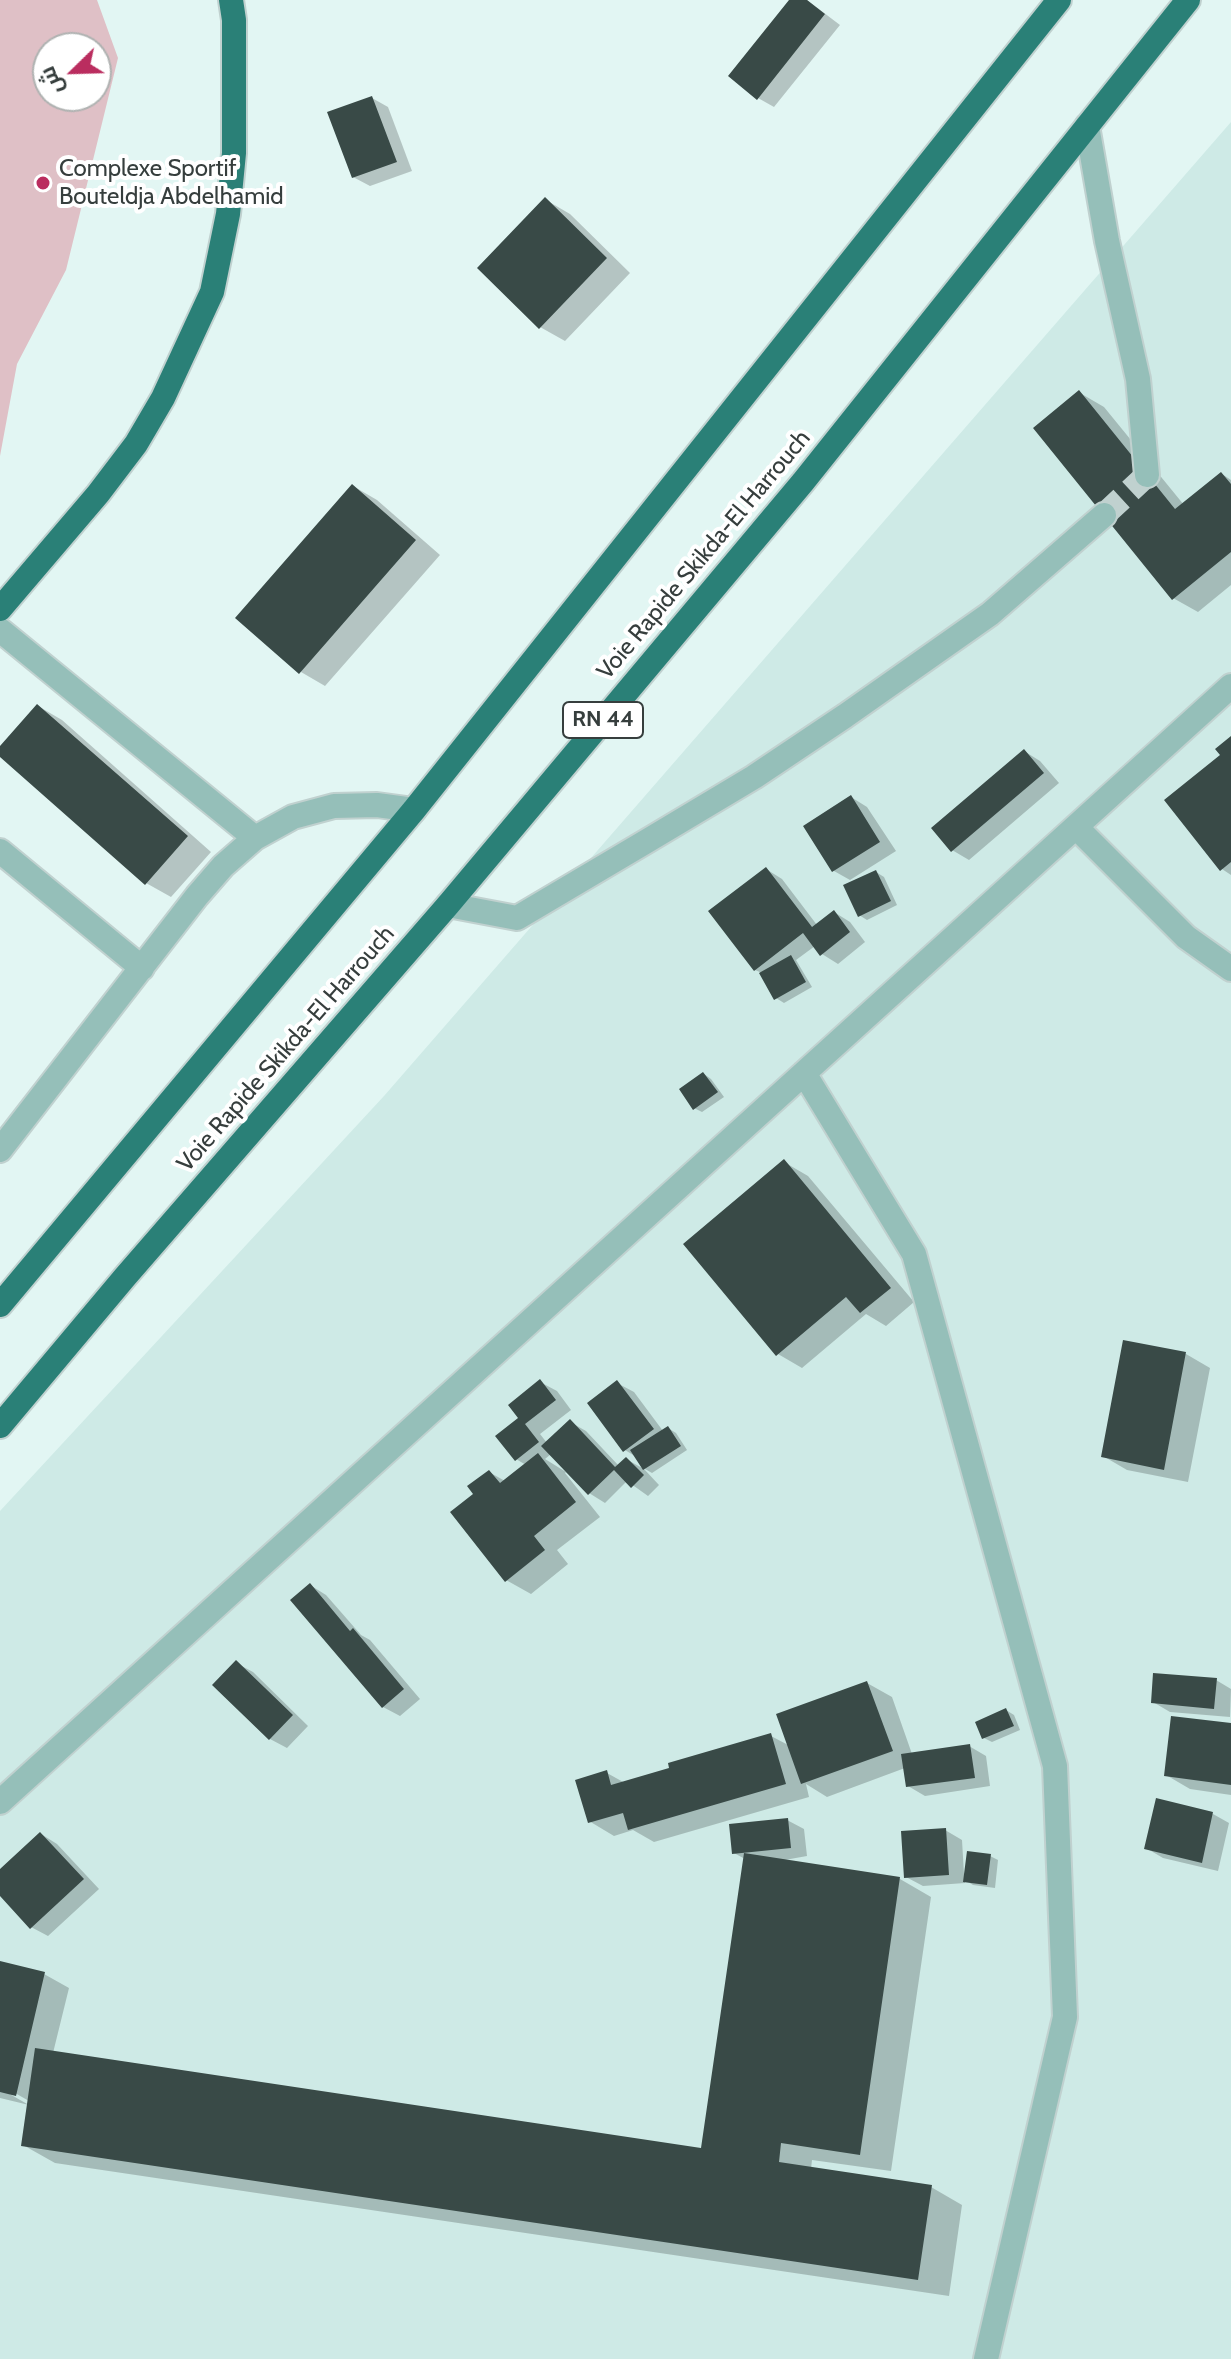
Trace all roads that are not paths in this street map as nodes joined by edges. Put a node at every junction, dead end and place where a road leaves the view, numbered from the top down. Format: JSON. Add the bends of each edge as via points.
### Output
{"nodes":[{"id":1,"x":231,"y":0,"type":"edge"},
{"id":2,"x":1059,"y":0,"type":"edge"},
{"id":3,"x":1188,"y":0,"type":"edge"},
{"id":4,"x":1087,"y":126,"type":"junction"},
{"id":5,"x":1147,"y":475,"type":"dead end"},
{"id":6,"x":1104,"y":515,"type":"tunnel mouth"},
{"id":7,"x":0,"y":609,"type":"edge"},
{"id":8,"x":0,"y":630,"type":"edge"},
{"id":9,"x":1231,"y":686,"type":"edge"},
{"id":10,"x":414,"y":810,"type":"junction"},
{"id":11,"x":1076,"y":827,"type":"junction"},
{"id":12,"x":255,"y":838,"type":"junction"},
{"id":13,"x":0,"y":851,"type":"edge"},
{"id":14,"x":448,"y":905,"type":"junction"},
{"id":15,"x":142,"y":968,"type":"junction"},
{"id":16,"x":1231,"y":969,"type":"edge"},
{"id":17,"x":804,"y":1073,"type":"junction"},
{"id":18,"x":0,"y":1150,"type":"edge"},
{"id":19,"x":0,"y":1305,"type":"edge"},
{"id":20,"x":0,"y":1426,"type":"edge"},
{"id":21,"x":0,"y":1802,"type":"edge"},
{"id":22,"x":986,"y":2359,"type":"edge"}],
"edges":[{"from":1,"to":7,"type":"highway","via":[[234,153],[212,292],[136,444]]},
{"from":2,"to":10,"type":"highway"},
{"from":3,"to":4,"type":"highway","name":"Voie Rapide Skikda-El Harrouch","number":"RN 44"},
{"from":4,"to":5,"type":"lane","via":[[1138,379]]},
{"from":4,"to":14,"type":"highway","name":"Voie Rapide Skikda-El Harrouch","number":"RN 44","via":[[803,482]]},
{"from":6,"to":14,"type":"lane","via":[[990,614],[754,777],[634,849],[517,918]]},
{"from":8,"to":12,"type":"lane"},
{"from":9,"to":11,"type":"lane"},
{"from":10,"to":12,"type":"lane","via":[[334,806],[293,817]]},
{"from":10,"to":19,"type":"highway"},
{"from":11,"to":16,"type":"lane","via":[[1186,937]]},
{"from":11,"to":17,"type":"lane"},
{"from":12,"to":15,"type":"lane","via":[[223,866]]},
{"from":13,"to":15,"type":"lane"},
{"from":14,"to":20,"type":"highway","name":"Voie Rapide Skikda-El Harrouch","number":"RN 44"},
{"from":15,"to":18,"type":"lane"},
{"from":17,"to":21,"type":"lane"},
{"from":17,"to":22,"type":"lane","via":[[914,1254],[1055,1766],[1065,2017]]}]}
